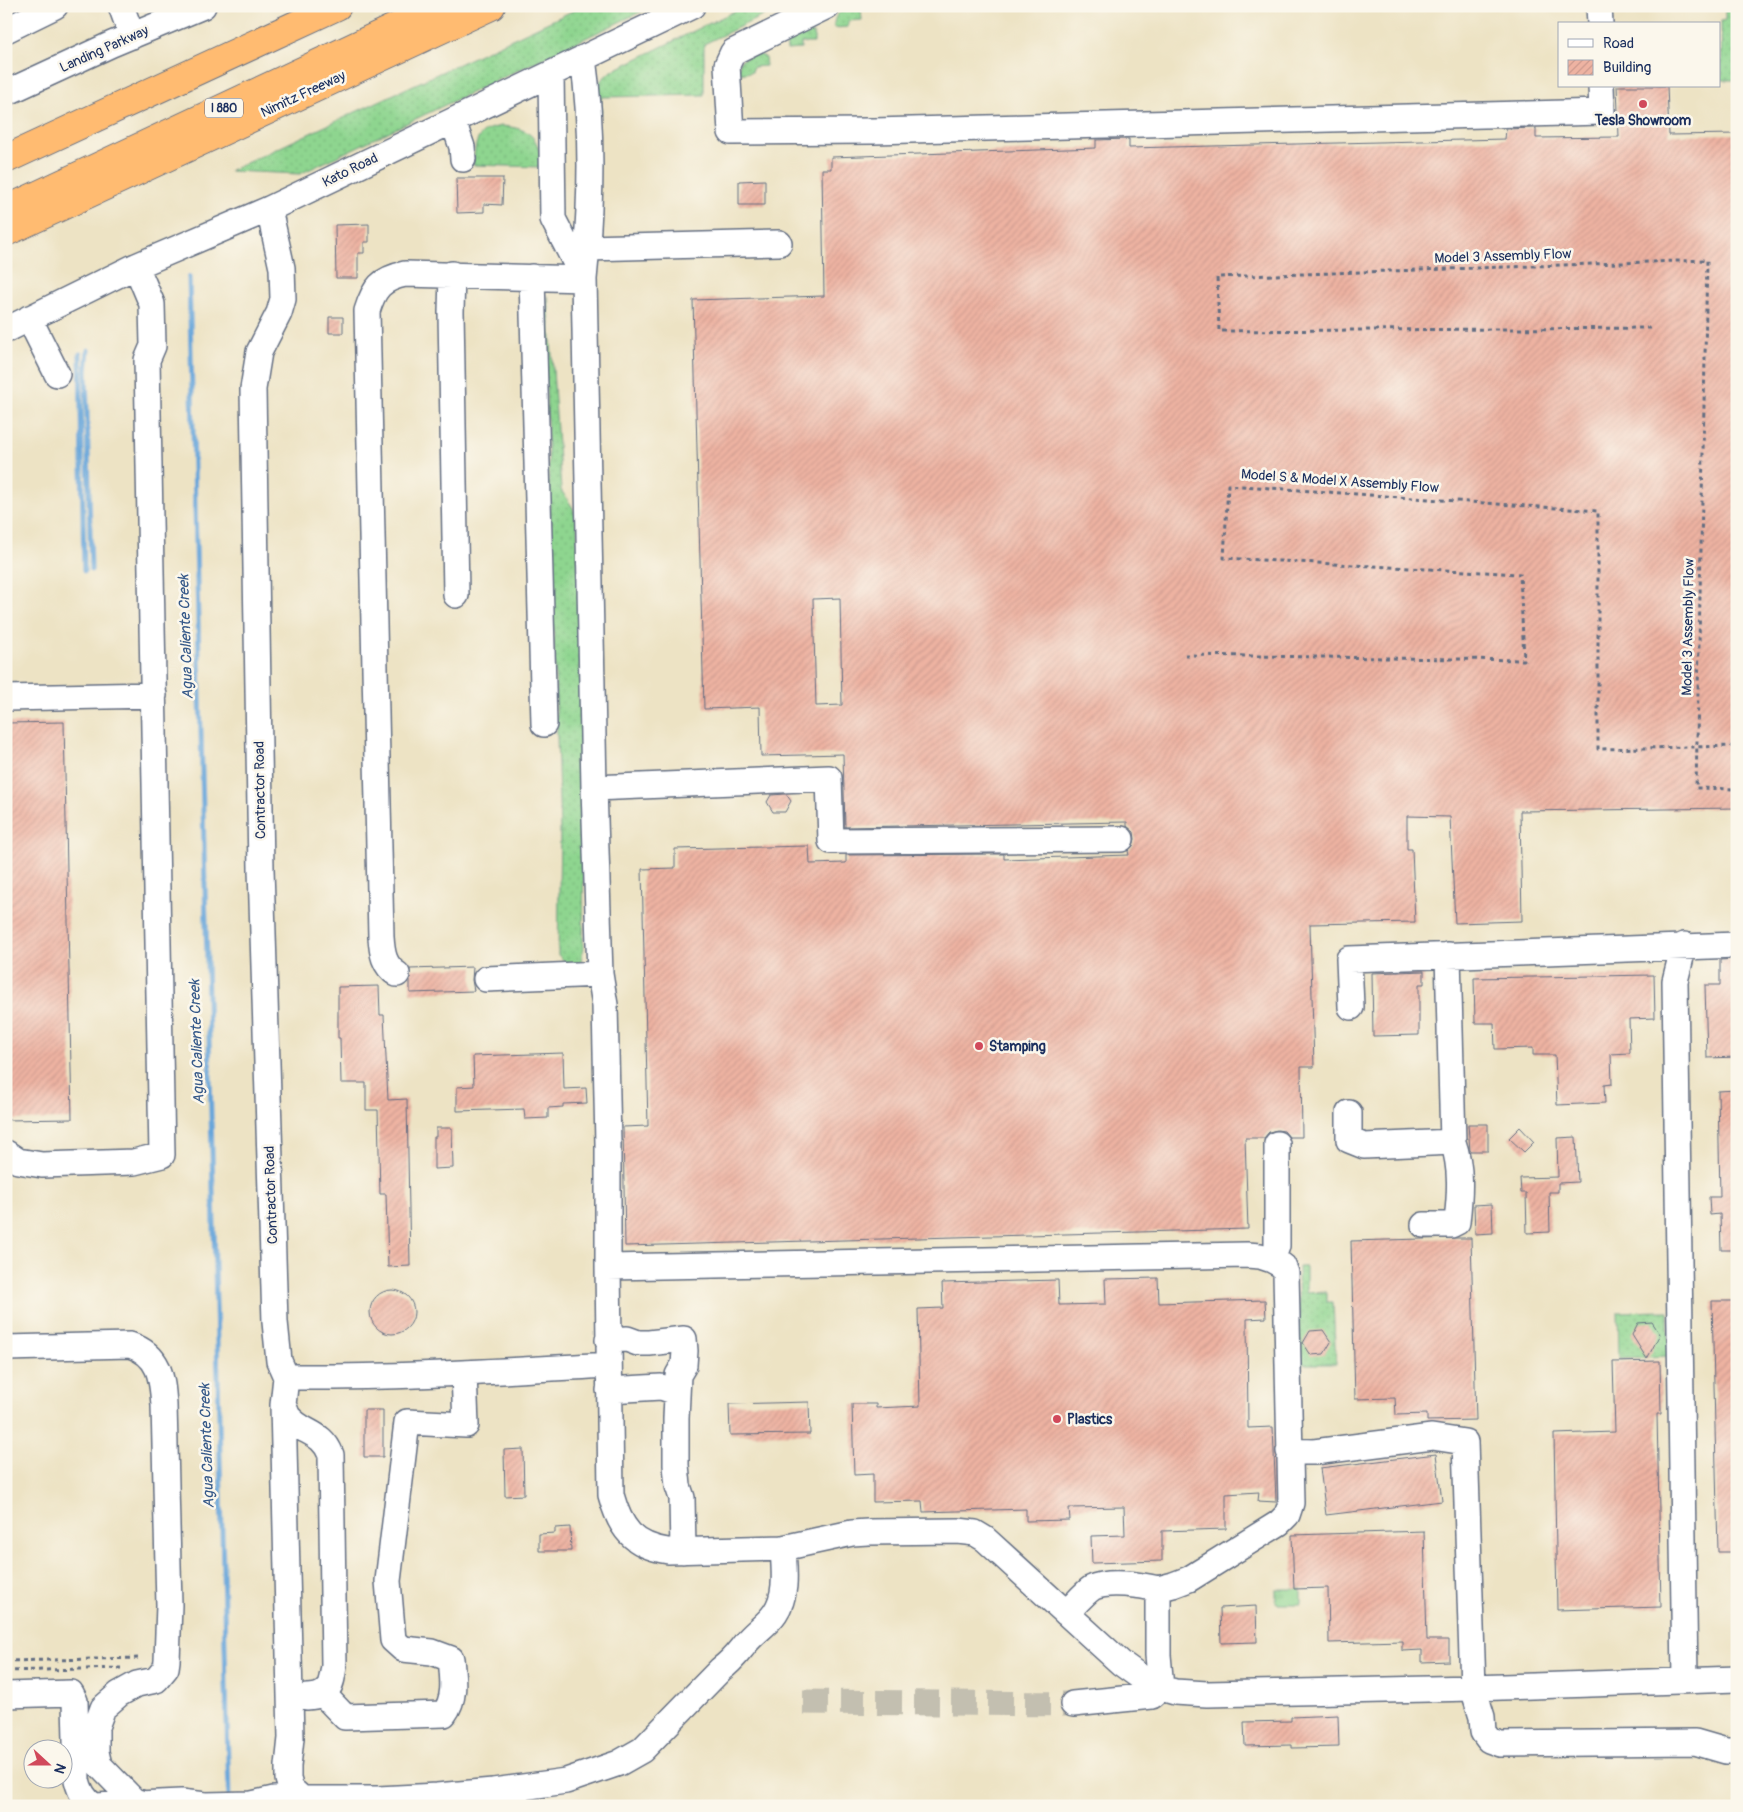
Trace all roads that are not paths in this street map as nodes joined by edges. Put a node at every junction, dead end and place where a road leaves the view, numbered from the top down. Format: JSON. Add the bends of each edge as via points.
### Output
{"nodes":[{"id":1,"x":55,"y":6,"type":"edge"},
{"id":2,"x":121,"y":6,"type":"edge"},
{"id":3,"x":203,"y":6,"type":"edge"},
{"id":4,"x":337,"y":6,"type":"edge"},
{"id":5,"x":441,"y":6,"type":"edge"},
{"id":6,"x":491,"y":6,"type":"edge"},
{"id":7,"x":692,"y":6,"type":"edge"},
{"id":8,"x":827,"y":6,"type":"edge"},
{"id":9,"x":1599,"y":6,"type":"edge"},
{"id":10,"x":1600,"y":22,"type":"edge"},
{"id":11,"x":6,"y":30,"type":"edge"},
{"id":12,"x":132,"y":36,"type":"junction"},
{"id":13,"x":583,"y":58,"type":"junction"},
{"id":14,"x":551,"y":74,"type":"junction"},
{"id":15,"x":1601,"y":88,"type":"edge"},
{"id":16,"x":6,"y":93,"type":"edge"},
{"id":17,"x":452,"y":121,"type":"junction"},
{"id":18,"x":6,"y":158,"type":"edge"},
{"id":19,"x":463,"y":159,"type":"dead end"},
{"id":20,"x":269,"y":209,"type":"junction"},
{"id":21,"x":6,"y":210,"type":"edge"},
{"id":22,"x":6,"y":232,"type":"edge"},
{"id":23,"x":779,"y":243,"type":"dead end"},
{"id":24,"x":587,"y":248,"type":"junction"},
{"id":25,"x":136,"y":266,"type":"junction"},
{"id":26,"x":452,"y":274,"type":"junction"},
{"id":27,"x":532,"y":277,"type":"junction"},
{"id":28,"x":584,"y":280,"type":"junction"},
{"id":29,"x":29,"y":318,"type":"junction"},
{"id":30,"x":6,"y":330,"type":"edge"},
{"id":31,"x":57,"y":374,"type":"dead end"},
{"id":32,"x":456,"y":595,"type":"dead end"},
{"id":33,"x":154,"y":695,"type":"junction"},
{"id":34,"x":6,"y":698,"type":"edge"},
{"id":35,"x":544,"y":724,"type":"dead end"},
{"id":36,"x":594,"y":788,"type":"junction"},
{"id":37,"x":1121,"y":839,"type":"dead end"},
{"id":38,"x":1684,"y":945,"type":"junction"},
{"id":39,"x":1737,"y":945,"type":"edge"},
{"id":40,"x":1448,"y":955,"type":"junction"},
{"id":41,"x":397,"y":974,"type":"dead end"},
{"id":42,"x":600,"y":974,"type":"junction"},
{"id":43,"x":486,"y":978,"type":"dead end"},
{"id":44,"x":1351,"y":1008,"type":"dead end"},
{"id":45,"x":1349,"y":1113,"type":"dead end"},
{"id":46,"x":1453,"y":1142,"type":"junction"},
{"id":47,"x":1276,"y":1144,"type":"dead end"},
{"id":48,"x":6,"y":1153,"type":"edge"},
{"id":49,"x":1424,"y":1225,"type":"dead end"},
{"id":50,"x":1272,"y":1260,"type":"junction"},
{"id":51,"x":608,"y":1267,"type":"junction"},
{"id":52,"x":608,"y":1340,"type":"junction"},
{"id":53,"x":6,"y":1348,"type":"edge"},
{"id":54,"x":609,"y":1365,"type":"junction"},
{"id":55,"x":464,"y":1373,"type":"junction"},
{"id":56,"x":286,"y":1377,"type":"junction"},
{"id":57,"x":609,"y":1390,"type":"junction"},
{"id":58,"x":676,"y":1392,"type":"junction"},
{"id":59,"x":283,"y":1405,"type":"junction"},
{"id":60,"x":1289,"y":1451,"type":"junction"},
{"id":61,"x":784,"y":1548,"type":"junction"},
{"id":62,"x":683,"y":1551,"type":"junction"},
{"id":63,"x":1158,"y":1589,"type":"junction"},
{"id":64,"x":1066,"y":1613,"type":"junction"},
{"id":65,"x":1737,"y":1679,"type":"edge"},
{"id":66,"x":1685,"y":1680,"type":"junction"},
{"id":67,"x":291,"y":1685,"type":"junction"},
{"id":68,"x":1161,"y":1688,"type":"junction"},
{"id":69,"x":1473,"y":1688,"type":"junction"},
{"id":70,"x":323,"y":1694,"type":"junction"},
{"id":71,"x":6,"y":1695,"type":"edge"},
{"id":72,"x":1074,"y":1704,"type":"tunnel mouth"},
{"id":73,"x":1737,"y":1751,"type":"edge"},
{"id":74,"x":301,"y":1798,"type":"junction"},
{"id":75,"x":141,"y":1803,"type":"junction"},
{"id":76,"x":94,"y":1806,"type":"edge"}],
"edges":[{"from":1,"to":11,"type":"street"},
{"from":2,"to":12,"type":"street"},
{"from":3,"to":12,"type":"street","name":"Landing Parkway"},
{"from":4,"to":18,"type":"highway"},
{"from":5,"to":21,"type":"highway","number":"I 880"},
{"from":6,"to":22,"type":"highway","name":"Nimitz Freeway","number":"I 880"},
{"from":7,"to":13,"type":"street","name":"Kato Road"},
{"from":8,"to":15,"type":"street","via":[[732,52],[727,65],[731,132],[1602,112]]},
{"from":9,"to":10,"type":"street"},
{"from":12,"to":16,"type":"street","name":"Landing Parkway"},
{"from":13,"to":14,"type":"street","name":"Kato Road"},
{"from":13,"to":24,"type":"street","via":[[589,166]]},
{"from":14,"to":17,"type":"street","name":"Kato Road"},
{"from":14,"to":28,"type":"street","via":[[553,219]]},
{"from":17,"to":19,"type":"street"},
{"from":17,"to":20,"type":"street","name":"Kato Road"},
{"from":20,"to":25,"type":"street","name":"Kato Road"},
{"from":20,"to":56,"type":"street","name":"Contractor Road","via":[[282,268],[283,299],[259,352],[252,389],[261,859],[275,1322],[279,1361]]},
{"from":23,"to":24,"type":"street"},
{"from":24,"to":28,"type":"street"},
{"from":25,"to":29,"type":"street","name":"Kato Road"},
{"from":25,"to":33,"type":"street","via":[[152,304],[153,346],[147,360]]},
{"from":26,"to":27,"type":"street"},
{"from":26,"to":32,"type":"street"},
{"from":26,"to":41,"type":"street","via":[[405,274],[386,279],[374,292],[367,311],[381,937],[384,961]]},
{"from":27,"to":28,"type":"street"},
{"from":27,"to":35,"type":"street"},
{"from":28,"to":36,"type":"street"},
{"from":29,"to":30,"type":"street","name":"Kato Road"},
{"from":29,"to":31,"type":"street"},
{"from":33,"to":34,"type":"street"},
{"from":33,"to":48,"type":"street","via":[[162,1155],[134,1162],[42,1165],[18,1161]]},
{"from":36,"to":37,"type":"street","via":[[829,778],[831,841]]},
{"from":36,"to":42,"type":"street"},
{"from":38,"to":39,"type":"street"},
{"from":38,"to":40,"type":"street"},
{"from":38,"to":66,"type":"street","via":[[1674,981]]},
{"from":40,"to":44,"type":"street","via":[[1349,959]]},
{"from":40,"to":46,"type":"street"},
{"from":42,"to":43,"type":"street"},
{"from":42,"to":51,"type":"street","via":[[605,1004]]},
{"from":45,"to":46,"type":"street","via":[[1349,1140],[1364,1146]]},
{"from":46,"to":49,"type":"street","via":[[1458,1156],[1460,1197],[1457,1222]]},
{"from":47,"to":50,"type":"street","via":[[1277,1246]]},
{"from":50,"to":51,"type":"street","via":[[1247,1255]]},
{"from":50,"to":60,"type":"street","via":[[1283,1266],[1286,1273]]},
{"from":51,"to":52,"type":"street"},
{"from":52,"to":54,"type":"street"},
{"from":52,"to":58,"type":"street","via":[[649,1343],[684,1339],[684,1365],[678,1375]]},
{"from":53,"to":75,"type":"street","via":[[125,1345],[149,1354],[157,1366],[164,1405],[169,1605],[166,1668],[156,1680],[137,1684],[119,1694],[103,1708],[96,1727],[99,1765],[134,1801]]},
{"from":54,"to":55,"type":"street"},
{"from":54,"to":57,"type":"street"},
{"from":55,"to":56,"type":"street"},
{"from":55,"to":70,"type":"street","via":[[466,1425],[407,1422],[388,1581],[393,1640],[403,1649],[432,1652],[451,1659],[450,1705],[444,1714],[345,1717]]},
{"from":56,"to":59,"type":"street"},
{"from":57,"to":58,"type":"street","via":[[661,1387]]},
{"from":57,"to":62,"type":"street","via":[[611,1495],[616,1513],[638,1542],[653,1549]]},
{"from":58,"to":62,"type":"street","via":[[676,1465],[682,1498]]},
{"from":59,"to":67,"type":"street"},
{"from":59,"to":70,"type":"street","via":[[297,1424],[328,1445],[331,1455],[334,1666],[329,1688]]},
{"from":60,"to":63,"type":"street","via":[[1291,1503],[1287,1515],[1189,1579]]},
{"from":60,"to":69,"type":"street","via":[[1314,1452],[1432,1437],[1465,1442]]},
{"from":61,"to":62,"type":"street"},
{"from":61,"to":64,"type":"street","via":[[852,1533],[958,1531],[975,1534],[985,1539]]},
{"from":61,"to":74,"type":"street","via":[[784,1588],[775,1613],[730,1663],[631,1757],[566,1781],[502,1790],[378,1799]]},
{"from":63,"to":64,"type":"street","via":[[1105,1584],[1092,1588]]},
{"from":63,"to":68,"type":"street"},
{"from":64,"to":68,"type":"street","via":[[1134,1673]]},
{"from":65,"to":66,"type":"street"},
{"from":66,"to":69,"type":"street"},
{"from":67,"to":70,"type":"street","via":[[306,1697]]},
{"from":67,"to":74,"type":"street","via":[[288,1779],[291,1788]]},
{"from":68,"to":69,"type":"street","via":[[1207,1694]]},
{"from":68,"to":72,"type":"street","via":[[1152,1696]]},
{"from":69,"to":73,"type":"street","via":[[1483,1732],[1489,1740],[1500,1744],[1696,1742]]},
{"from":71,"to":76,"type":"street","via":[[71,1693],[76,1701],[77,1780],[84,1798]]},
{"from":74,"to":75,"type":"street","via":[[252,1804]]},
{"from":75,"to":76,"type":"street"}]}
